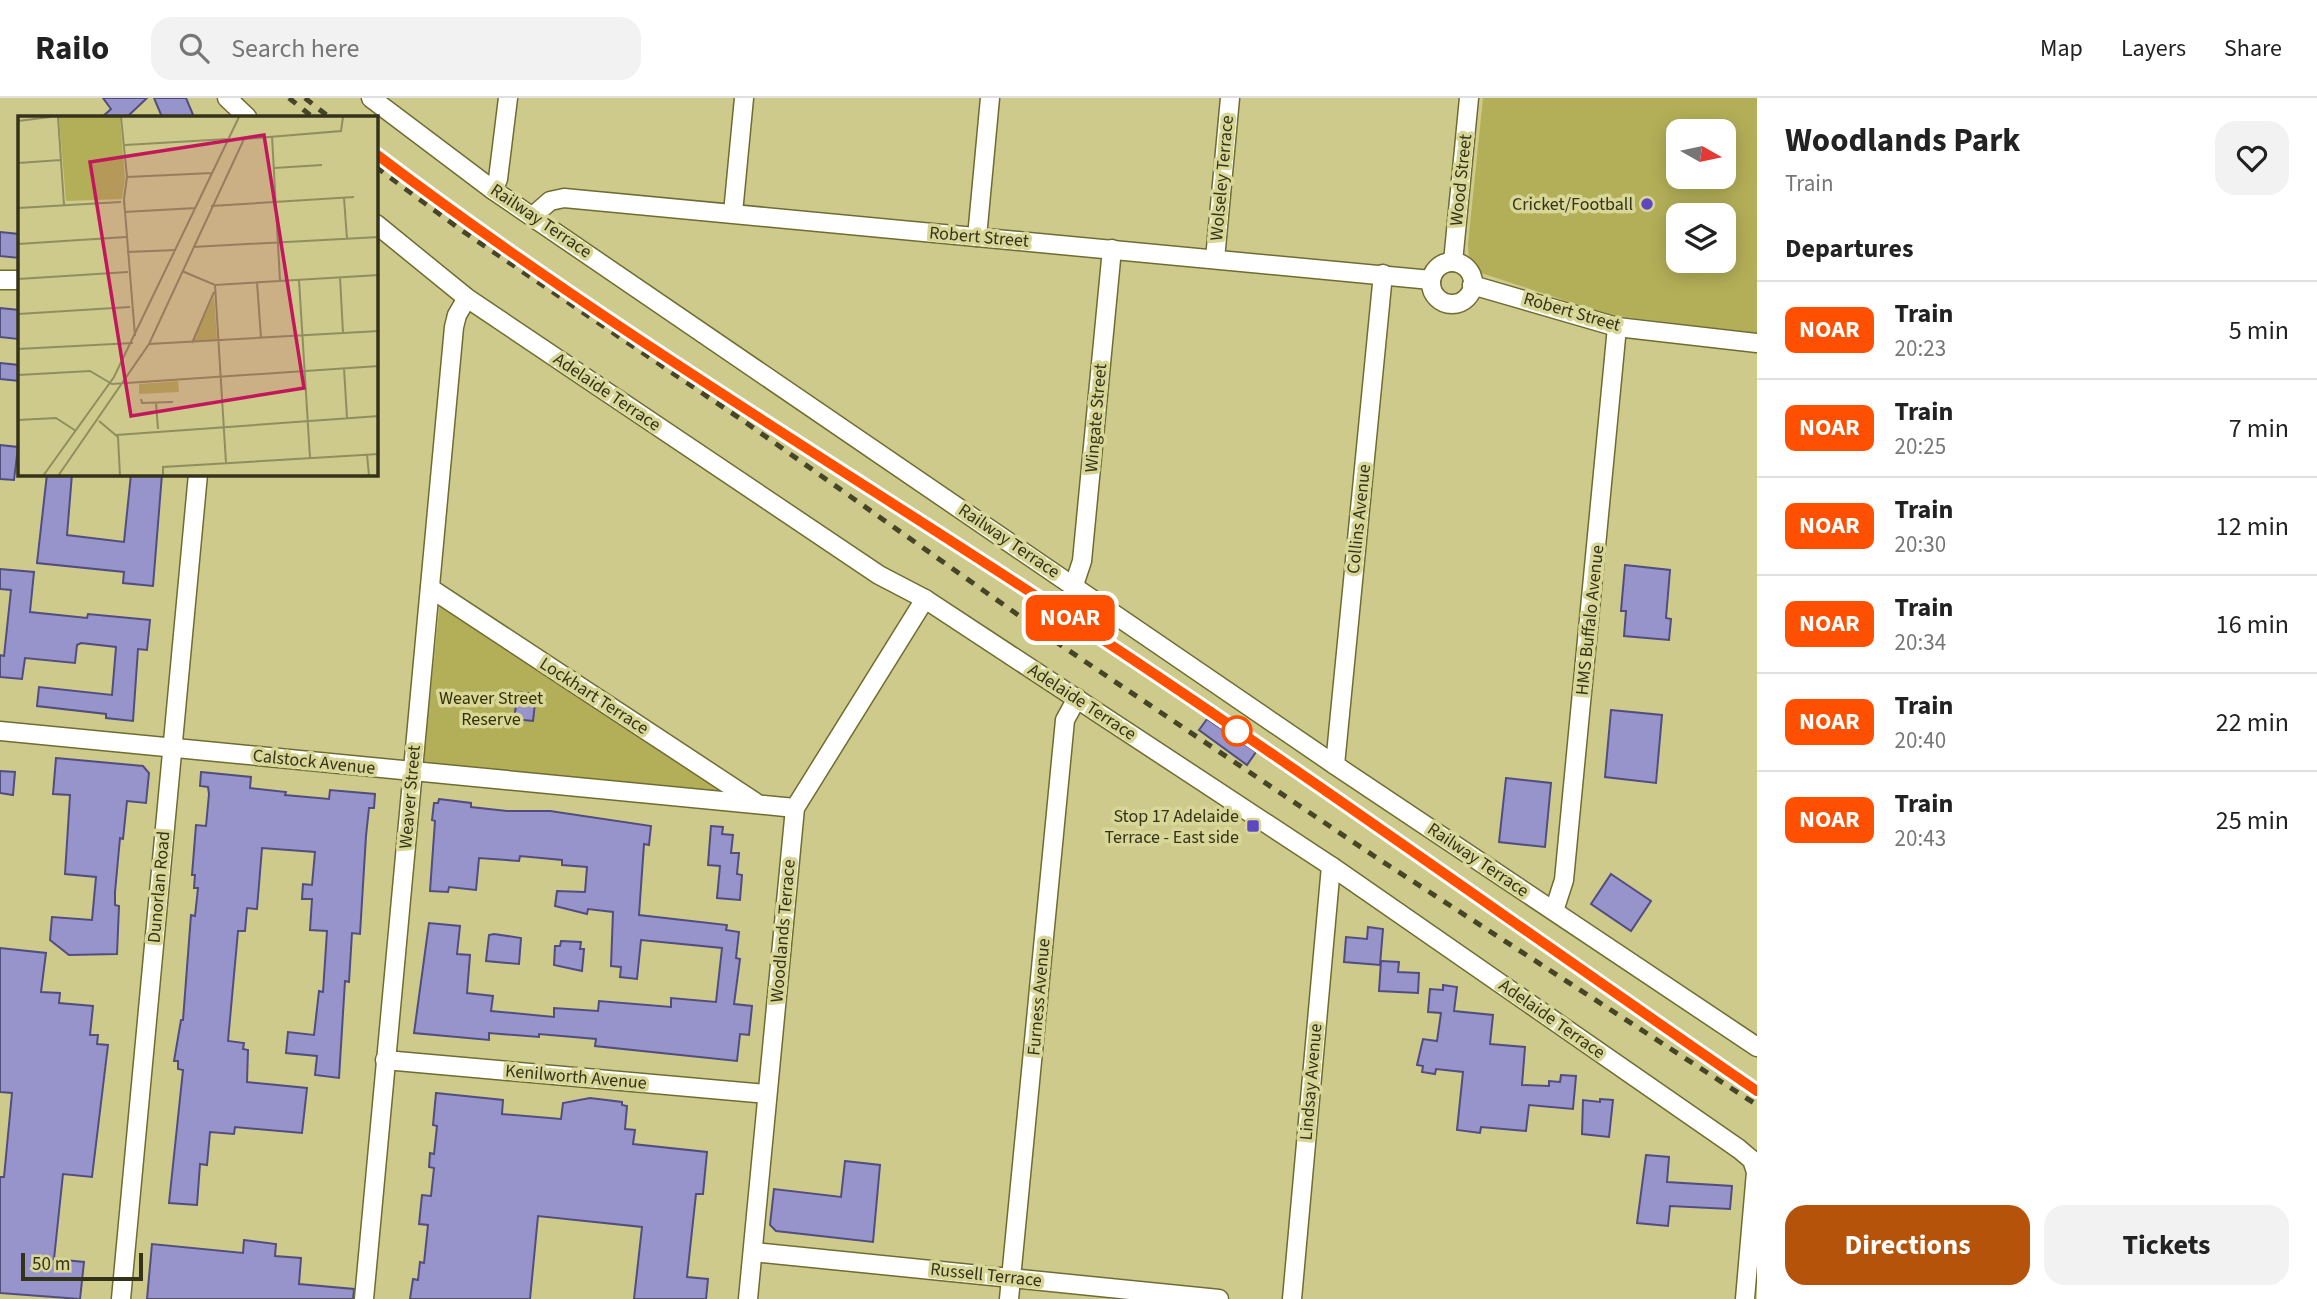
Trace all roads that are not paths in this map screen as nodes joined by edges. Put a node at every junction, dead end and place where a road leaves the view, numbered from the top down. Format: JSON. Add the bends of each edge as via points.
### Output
{"nodes":[{"id":1,"x":371,"y":98,"type":"edge"},
{"id":2,"x":508,"y":98,"type":"edge"},
{"id":3,"x":744,"y":98,"type":"edge"},
{"id":4,"x":990,"y":98,"type":"edge"},
{"id":5,"x":1230,"y":98,"type":"edge"},
{"id":6,"x":1469,"y":98,"type":"edge"},
{"id":7,"x":231,"y":104,"type":"edge"},
{"id":8,"x":246,"y":116,"type":"edge"},
{"id":9,"x":493,"y":190,"type":"junction"},
{"id":10,"x":733,"y":213,"type":"junction"},
{"id":11,"x":533,"y":216,"type":"junction"},
{"id":12,"x":378,"y":226,"type":"edge"},
{"id":13,"x":977,"y":237,"type":"junction"},
{"id":14,"x":1112,"y":249,"type":"junction"},
{"id":15,"x":1215,"y":259,"type":"junction"},
{"id":16,"x":1452,"y":262,"type":"junction"},
{"id":17,"x":1383,"y":274,"type":"junction"},
{"id":18,"x":1431,"y":279,"type":"junction"},
{"id":19,"x":0,"y":280,"type":"edge"},
{"id":20,"x":18,"y":280,"type":"edge"},
{"id":21,"x":1472,"y":285,"type":"junction"},
{"id":22,"x":467,"y":298,"type":"junction"},
{"id":23,"x":1618,"y":327,"type":"junction"},
{"id":24,"x":1757,"y":342,"type":"edge"},
{"id":25,"x":198,"y":476,"type":"edge"},
{"id":26,"x":1074,"y":585,"type":"junction"},
{"id":27,"x":430,"y":588,"type":"junction"},
{"id":28,"x":925,"y":599,"type":"junction"},
{"id":29,"x":1077,"y":698,"type":"junction"},
{"id":30,"x":0,"y":731,"type":"edge"},
{"id":31,"x":172,"y":748,"type":"junction"},
{"id":32,"x":1335,"y":765,"type":"junction"},
{"id":33,"x":412,"y":772,"type":"junction"},
{"id":34,"x":758,"y":804,"type":"junction"},
{"id":35,"x":795,"y":808,"type":"junction"},
{"id":36,"x":1331,"y":866,"type":"junction"},
{"id":37,"x":1553,"y":911,"type":"junction"},
{"id":38,"x":1757,"y":1047,"type":"edge"},
{"id":39,"x":385,"y":1060,"type":"junction"},
{"id":40,"x":768,"y":1094,"type":"junction"},
{"id":41,"x":752,"y":1252,"type":"junction"},
{"id":42,"x":1011,"y":1278,"type":"junction"},
{"id":43,"x":121,"y":1299,"type":"edge"},
{"id":44,"x":364,"y":1299,"type":"edge"},
{"id":45,"x":748,"y":1299,"type":"edge"},
{"id":46,"x":1009,"y":1299,"type":"edge"},
{"id":47,"x":1219,"y":1299,"type":"edge"},
{"id":48,"x":1292,"y":1299,"type":"edge"},
{"id":49,"x":1745,"y":1299,"type":"edge"}],
"edges":[{"from":1,"to":9,"type":"street","name":"Railway Terrace"},
{"from":2,"to":9,"type":"street"},
{"from":3,"to":10,"type":"street"},
{"from":4,"to":13,"type":"street"},
{"from":5,"to":15,"type":"street","name":"Wolseley Terrace"},
{"from":6,"to":16,"type":"street","name":"Wood Street"},
{"from":7,"to":8,"type":"street"},
{"from":9,"to":11,"type":"street","name":"Railway Terrace"},
{"from":10,"to":11,"type":"street","name":"Robert Street","via":[[564,198],[550,201]]},
{"from":10,"to":13,"type":"street","name":"Robert Street"},
{"from":11,"to":26,"type":"street","name":"Railway Terrace"},
{"from":12,"to":22,"type":"street","name":"Adelaide Terrace"},
{"from":13,"to":14,"type":"street","name":"Robert Street"},
{"from":14,"to":15,"type":"street","name":"Robert Street"},
{"from":14,"to":26,"type":"street","name":"Wingate Street","via":[[1082,561]]},
{"from":15,"to":17,"type":"street","name":"Robert Street"},
{"from":16,"to":18,"type":"street","via":[[1439,266]]},
{"from":16,"to":21,"type":"street","via":[[1468,269]]},
{"from":17,"to":18,"type":"street","name":"Robert Street"},
{"from":17,"to":32,"type":"street","name":"Collins Avenue"},
{"from":18,"to":21,"type":"street","via":[[1434,294],[1449,304],[1466,298]]},
{"from":19,"to":20,"type":"street"},
{"from":21,"to":23,"type":"street","name":"Robert Street"},
{"from":22,"to":27,"type":"street","name":"Weaver Street","via":[[454,327]]},
{"from":22,"to":28,"type":"street","name":"Adelaide Terrace","via":[[879,575]]},
{"from":23,"to":24,"type":"street","name":"Robert Street"},
{"from":23,"to":37,"type":"street","name":"HMS Buffalo Avenue","via":[[1564,880]]},
{"from":25,"to":31,"type":"street","name":"Dunorlan Road"},
{"from":26,"to":32,"type":"street","name":"Railway Terrace"},
{"from":27,"to":33,"type":"street","name":"Weaver Street"},
{"from":27,"to":34,"type":"street","name":"Lockhart Terrace"},
{"from":28,"to":29,"type":"street","name":"Adelaide Terrace"},
{"from":28,"to":35,"type":"street","name":"Woodlands Terrace"},
{"from":29,"to":36,"type":"street","name":"Adelaide Terrace"},
{"from":29,"to":42,"type":"street","name":"Furness Avenue","via":[[1065,720]]},
{"from":30,"to":31,"type":"street","name":"Calstock Avenue"},
{"from":31,"to":33,"type":"street","name":"Calstock Avenue"},
{"from":31,"to":43,"type":"street","name":"Dunorlan Road"},
{"from":32,"to":37,"type":"street","name":"Railway Terrace"},
{"from":33,"to":34,"type":"street","name":"Calstock Avenue"},
{"from":33,"to":39,"type":"street","name":"Weaver Street"},
{"from":34,"to":35,"type":"street","name":"Calstock Avenue"},
{"from":35,"to":40,"type":"street","name":"Woodlands Terrace"},
{"from":36,"to":48,"type":"street","name":"Lindsay Avenue"},
{"from":36,"to":49,"type":"street","name":"Adelaide Terrace","via":[[1752,1160],[1756,1186]]},
{"from":37,"to":38,"type":"street","name":"Railway Terrace"},
{"from":39,"to":40,"type":"street","name":"Kenilworth Avenue"},
{"from":39,"to":44,"type":"street","name":"Weaver Street"},
{"from":40,"to":41,"type":"street","name":"Woodlands Terrace"},
{"from":41,"to":42,"type":"street","name":"Russell Terrace"},
{"from":41,"to":45,"type":"street","name":"Woodlands Terrace"},
{"from":42,"to":46,"type":"street","name":"Furness Avenue"},
{"from":42,"to":47,"type":"street","name":"Russell Terrace"}]}
